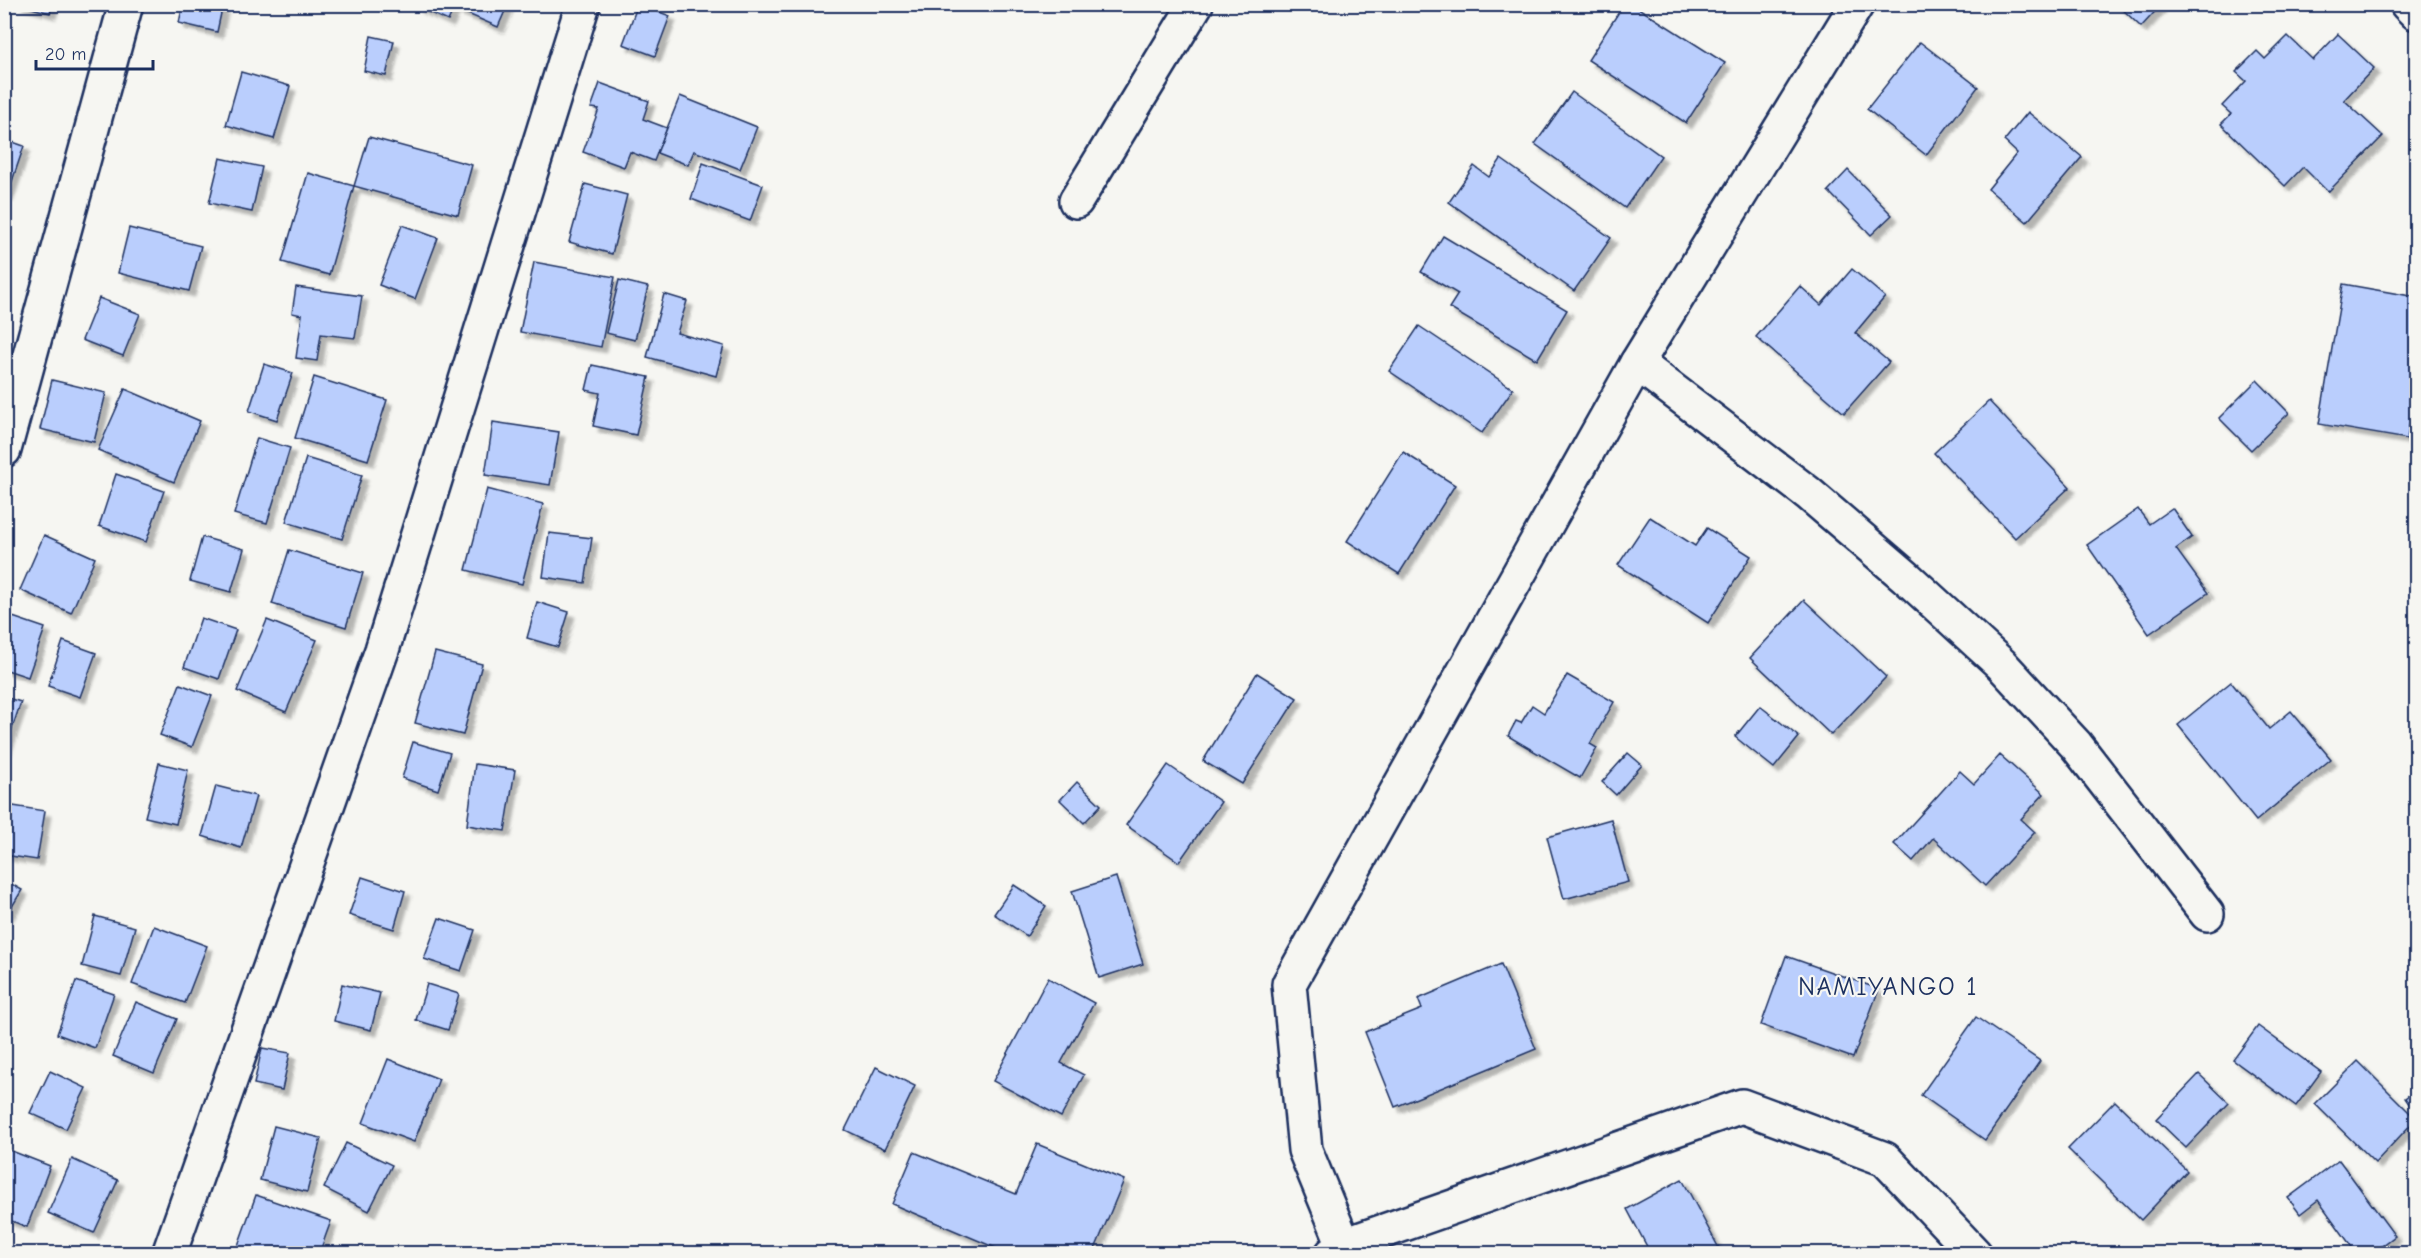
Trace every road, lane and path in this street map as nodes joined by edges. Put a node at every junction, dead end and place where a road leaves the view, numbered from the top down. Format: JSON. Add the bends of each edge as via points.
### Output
{"nodes":[{"id":1,"x":126,"y":4,"type":"edge"},
{"id":2,"x":583,"y":4,"type":"edge"},
{"id":3,"x":1196,"y":4,"type":"edge"},
{"id":4,"x":1857,"y":4,"type":"edge"},
{"id":5,"x":2407,"y":4,"type":"edge"},
{"id":6,"x":2416,"y":13,"type":"edge"},
{"id":7,"x":1076,"y":201,"type":"dead end"},
{"id":8,"x":1637,"y":363,"type":"junction"},
{"id":9,"x":4,"y":450,"type":"edge"},
{"id":10,"x":2207,"y":914,"type":"dead end"},
{"id":11,"x":1338,"y":1249,"type":"edge"},
{"id":12,"x":169,"y":1254,"type":"edge"},
{"id":13,"x":1975,"y":1254,"type":"edge"}],
"edges":[{"from":1,"to":9,"type":"street"},
{"from":2,"to":12,"type":"street","via":[[382,650]]},
{"from":3,"to":7,"type":"street"},
{"from":4,"to":8,"type":"street"},
{"from":5,"to":6,"type":"street"},
{"from":8,"to":10,"type":"street","via":[[1808,493],[2001,664],[2076,745]]},
{"from":8,"to":11,"type":"street","via":[[1289,984],[1305,1150]]},
{"from":11,"to":13,"type":"street","via":[[1742,1106],[1885,1159]]}]}
